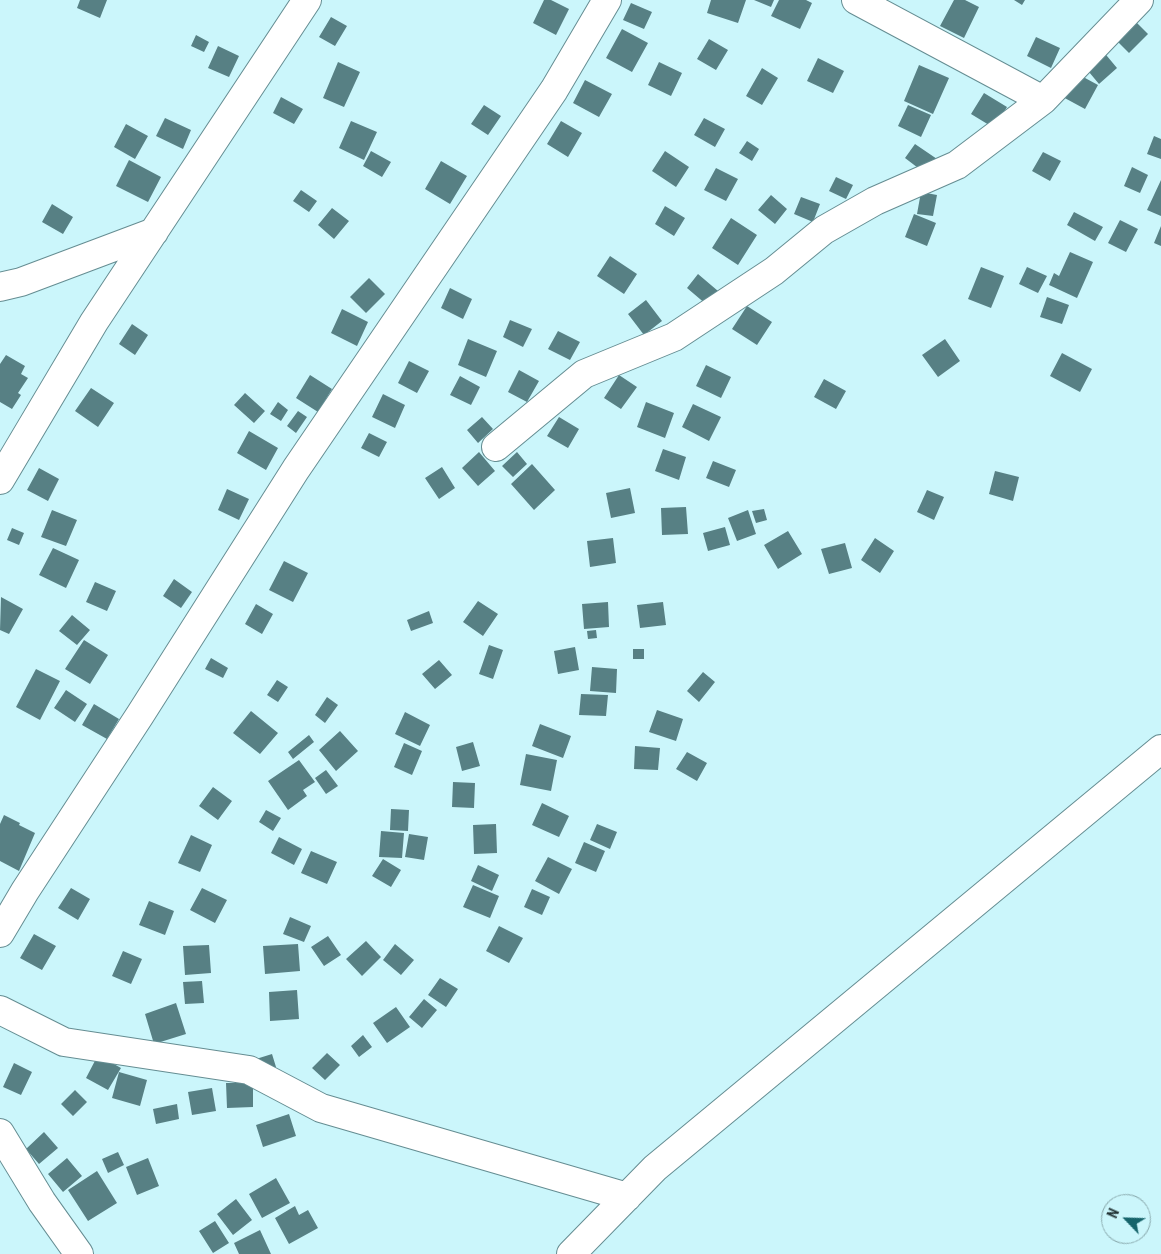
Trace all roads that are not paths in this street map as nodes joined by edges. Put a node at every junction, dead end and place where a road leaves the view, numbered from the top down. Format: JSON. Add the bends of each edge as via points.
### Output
{"nodes":[{"id":1,"x":307,"y":0,"type":"edge"},
{"id":2,"x":607,"y":0,"type":"edge"},
{"id":3,"x":856,"y":0,"type":"edge"},
{"id":4,"x":1139,"y":0,"type":"edge"},
{"id":5,"x":1043,"y":100,"type":"junction"},
{"id":6,"x":154,"y":232,"type":"junction"},
{"id":7,"x":0,"y":287,"type":"edge"},
{"id":8,"x":496,"y":447,"type":"dead end"},
{"id":9,"x":0,"y":480,"type":"edge"},
{"id":10,"x":1161,"y":749,"type":"edge"},
{"id":11,"x":0,"y":933,"type":"edge"},
{"id":12,"x":0,"y":1010,"type":"edge"},
{"id":13,"x":0,"y":1133,"type":"edge"},
{"id":14,"x":627,"y":1197,"type":"junction"},
{"id":15,"x":79,"y":1254,"type":"edge"},
{"id":16,"x":571,"y":1254,"type":"edge"}],
"edges":[{"from":1,"to":6,"type":"street"},
{"from":2,"to":11,"type":"street","via":[[554,90],[296,469]]},
{"from":3,"to":5,"type":"street"},
{"from":4,"to":5,"type":"street"},
{"from":5,"to":8,"type":"street","via":[[957,165],[875,201],[824,230],[774,271],[674,337],[584,374]]},
{"from":6,"to":7,"type":"street"},
{"from":6,"to":9,"type":"street","via":[[94,322]]},
{"from":10,"to":14,"type":"street","via":[[655,1168]]},
{"from":12,"to":14,"type":"street","via":[[64,1042],[249,1070],[321,1108]]},
{"from":13,"to":15,"type":"street","via":[[42,1202]]},
{"from":14,"to":16,"type":"street"}]}
